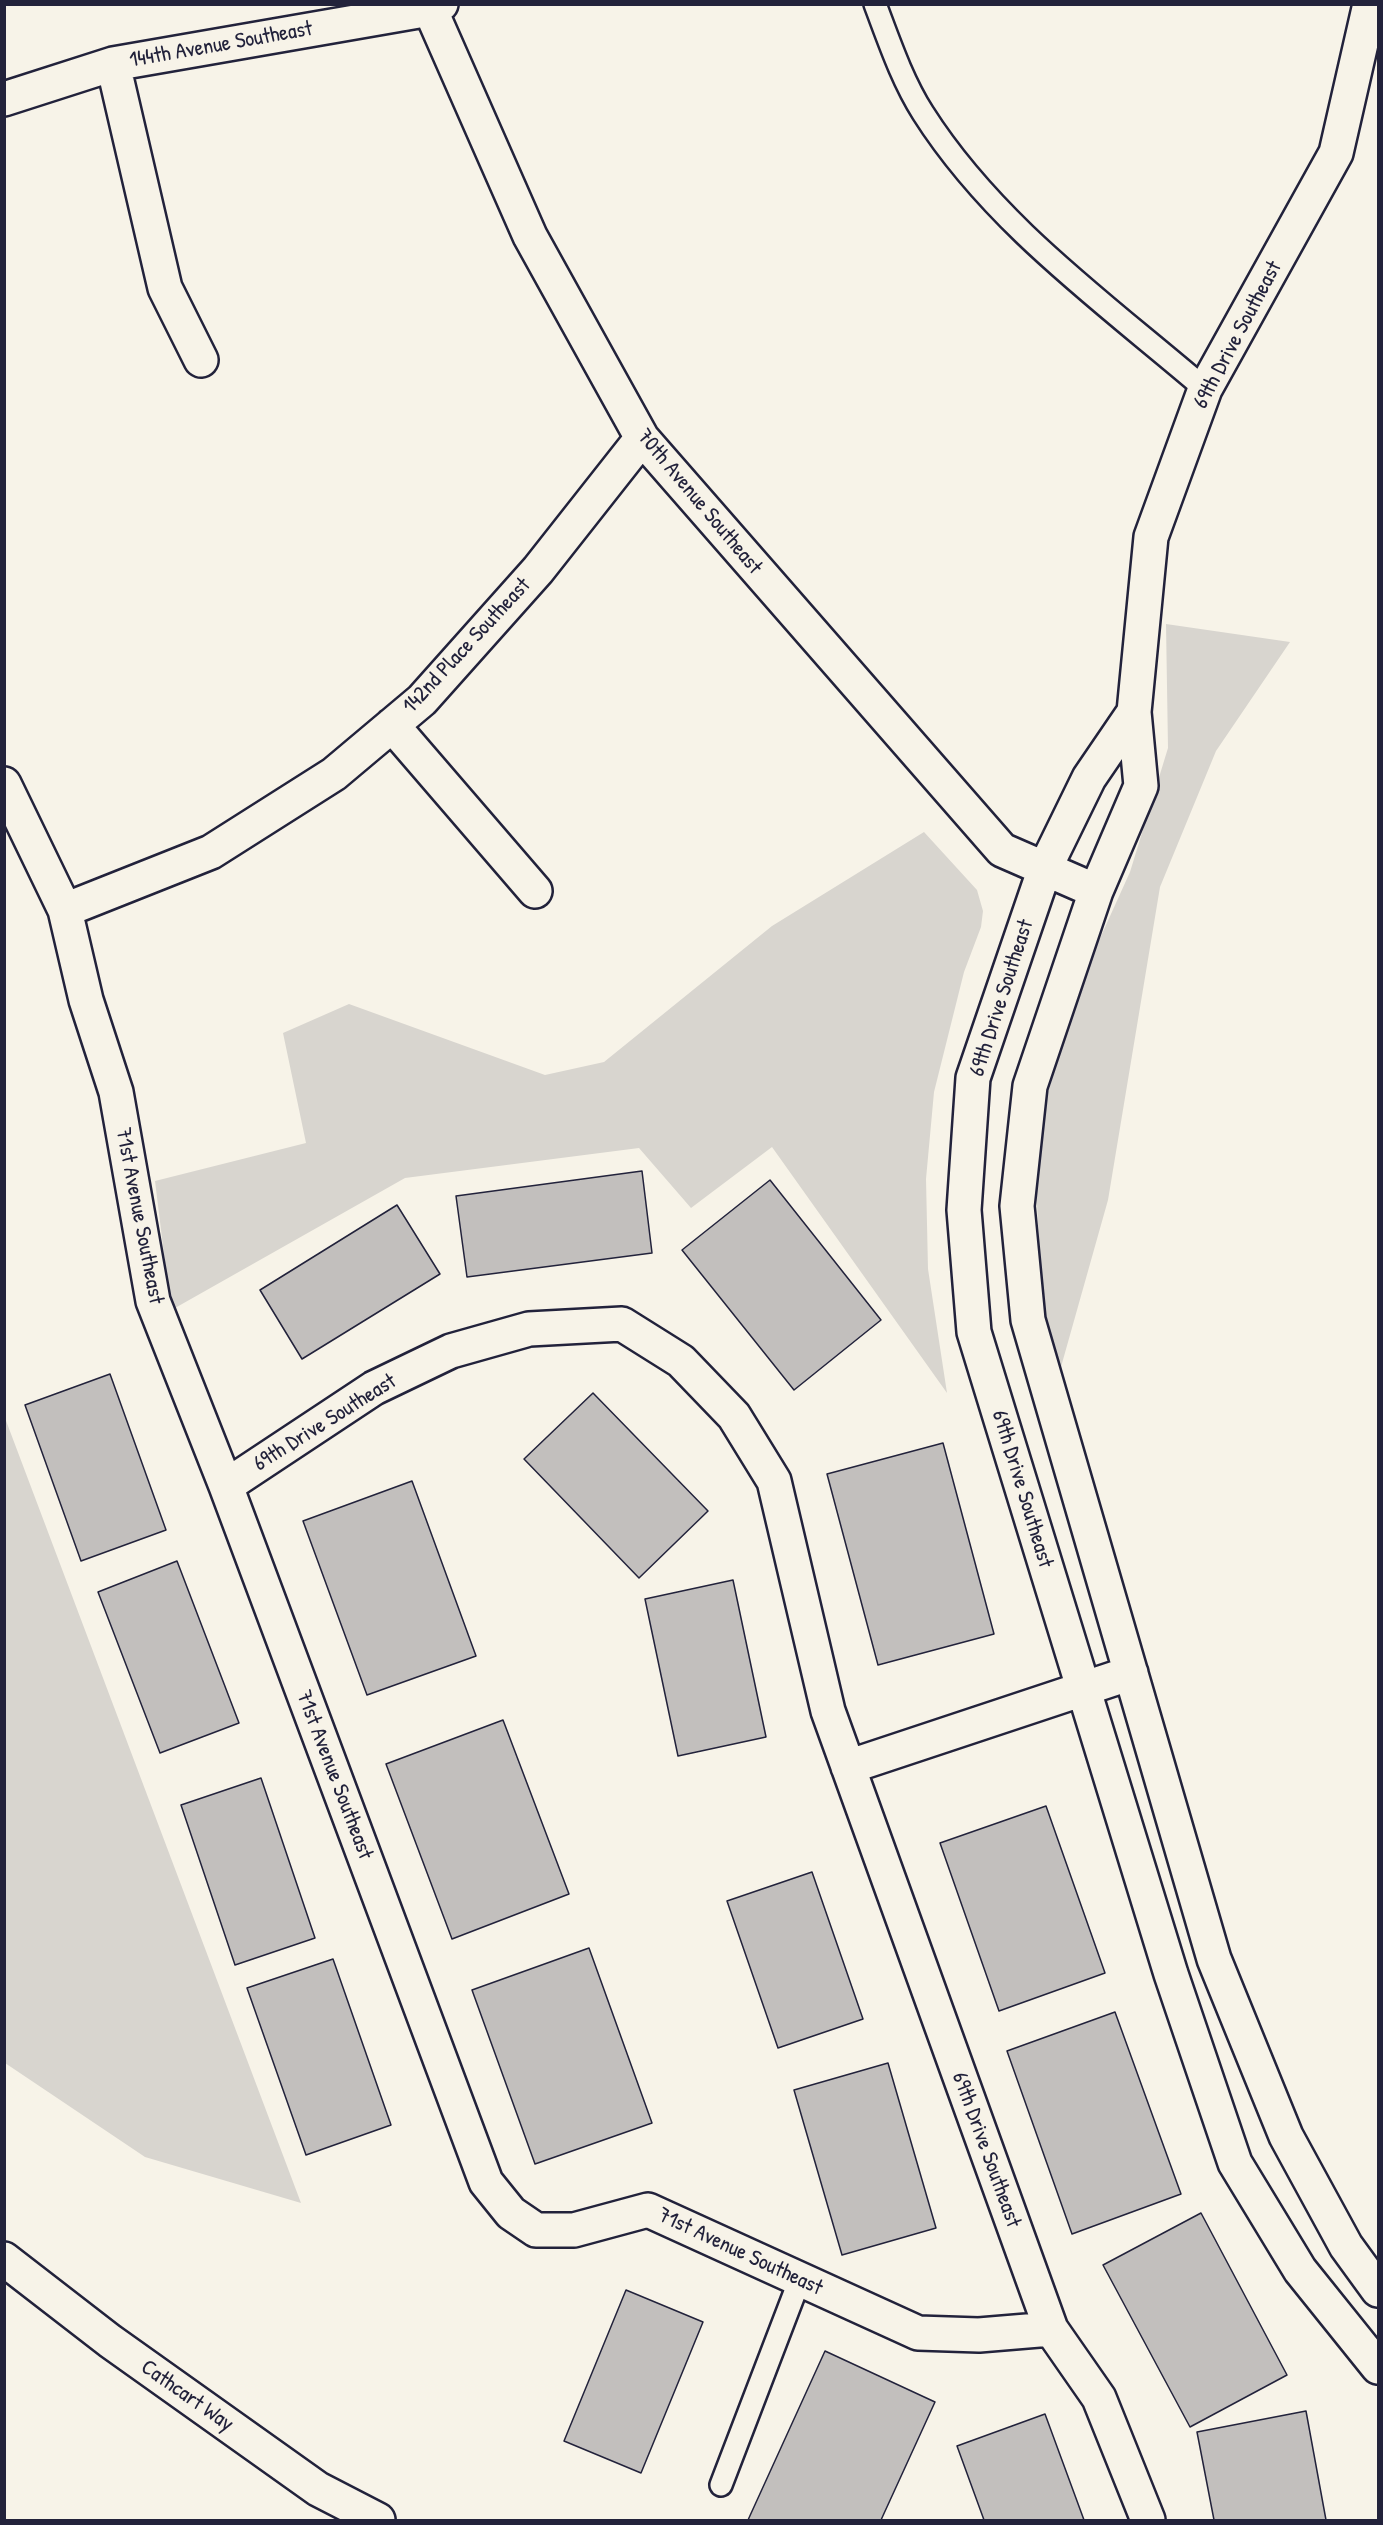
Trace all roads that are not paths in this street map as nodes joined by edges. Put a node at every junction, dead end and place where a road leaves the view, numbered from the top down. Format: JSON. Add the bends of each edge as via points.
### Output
{"nodes":[{"id":1,"x":875,"y":4,"type":"edge"},
{"id":2,"x":1370,"y":4,"type":"edge"},
{"id":3,"x":436,"y":7,"type":"edge"},
{"id":4,"x":113,"y":64,"type":"junction"},
{"id":5,"x":4,"y":99,"type":"edge"},
{"id":6,"x":201,"y":360,"type":"dead end"},
{"id":7,"x":1205,"y":389,"type":"junction"},
{"id":8,"x":642,"y":438,"type":"junction"},
{"id":9,"x":1134,"y":712,"type":"junction"},
{"id":10,"x":392,"y":725,"type":"junction"},
{"id":11,"x":4,"y":784,"type":"edge"},
{"id":12,"x":1045,"y":868,"type":"junction"},
{"id":13,"x":535,"y":891,"type":"dead end"},
{"id":14,"x":1096,"y":891,"type":"junction"},
{"id":15,"x":65,"y":910,"type":"junction"},
{"id":16,"x":226,"y":1486,"type":"junction"},
{"id":17,"x":1131,"y":1673,"type":"junction"},
{"id":18,"x":1083,"y":1689,"type":"junction"},
{"id":19,"x":848,"y":1767,"type":"junction"},
{"id":20,"x":4,"y":2259,"type":"edge"},
{"id":21,"x":800,"y":2279,"type":"junction"},
{"id":22,"x":1378,"y":2290,"type":"edge"},
{"id":23,"x":1051,"y":2329,"type":"junction"},
{"id":24,"x":1378,"y":2367,"type":"edge"},
{"id":25,"x":721,"y":2485,"type":"dead end"},
{"id":26,"x":378,"y":2520,"type":"edge"},
{"id":27,"x":1148,"y":2520,"type":"edge"}],
"edges":[{"from":1,"to":7,"type":"lane","via":[[896,60],[922,112],[1004,217]]},
{"from":2,"to":7,"type":"street","name":"69th Drive Southeast","via":[[1336,153]]},
{"from":3,"to":4,"type":"street","name":"144th Avenue Southeast"},
{"from":3,"to":8,"type":"street","name":"70th Avenue Southeast","via":[[530,236]]},
{"from":4,"to":5,"type":"street","name":"144th Avenue Southeast"},
{"from":4,"to":6,"type":"street","via":[[165,288]]},
{"from":7,"to":9,"type":"street","name":"69th Drive Southeast","via":[[1151,537]]},
{"from":8,"to":10,"type":"street","name":"142nd Place Southeast","via":[[538,570],[422,700]]},
{"from":8,"to":12,"type":"street","name":"70th Avenue Southeast","via":[[1002,850]]},
{"from":9,"to":12,"type":"street","name":"69th Drive Southeast","via":[[1089,778]]},
{"from":9,"to":14,"type":"street","name":"69th Drive Southeast","via":[[1141,786]]},
{"from":10,"to":13,"type":"street"},
{"from":10,"to":15,"type":"street","name":"142nd Place Southeast","via":[[334,774],[211,852]]},
{"from":11,"to":15,"type":"street","name":"71st Avenue Southeast"},
{"from":12,"to":14,"type":"street","name":"70th Avenue Southeast"},
{"from":12,"to":18,"type":"street","name":"69th Drive Southeast","via":[[973,1078],[964,1210],[974,1332]]},
{"from":14,"to":17,"type":"street","name":"69th Drive Southeast","via":[[1030,1086],[1017,1206],[1028,1320]]},
{"from":15,"to":16,"type":"street","name":"71st Avenue Southeast","via":[[86,1000],[116,1092],[153,1301]]},
{"from":16,"to":19,"type":"street","name":"69th Drive Southeast","via":[[374,1388],[451,1351],[530,1329],[622,1324],[681,1361],[734,1416],[774,1481],[828,1711]]},
{"from":16,"to":21,"type":"street","name":"71st Avenue Southeast","via":[[486,2182],[511,2213],[536,2230],[574,2230],[648,2210]]},
{"from":17,"to":18,"type":"street"},
{"from":17,"to":22,"type":"street","name":"69th Drive Southeast","via":[[1219,1970],[1286,2136],[1346,2246]]},
{"from":18,"to":19,"type":"street"},
{"from":18,"to":24,"type":"street","name":"69th Drive Southeast","via":[[1171,1974],[1235,2163],[1300,2270]]},
{"from":19,"to":23,"type":"street","name":"69th Drive Southeast"},
{"from":20,"to":26,"type":"street","name":"Cathcart Way","via":[[110,2342],[309,2482]]},
{"from":21,"to":23,"type":"street","name":"71st Avenue Southeast","via":[[918,2333],[979,2335]]},
{"from":21,"to":25,"type":"lane"},
{"from":23,"to":27,"type":"street","name":"69th Drive Southeast","via":[[1099,2398]]}]}
